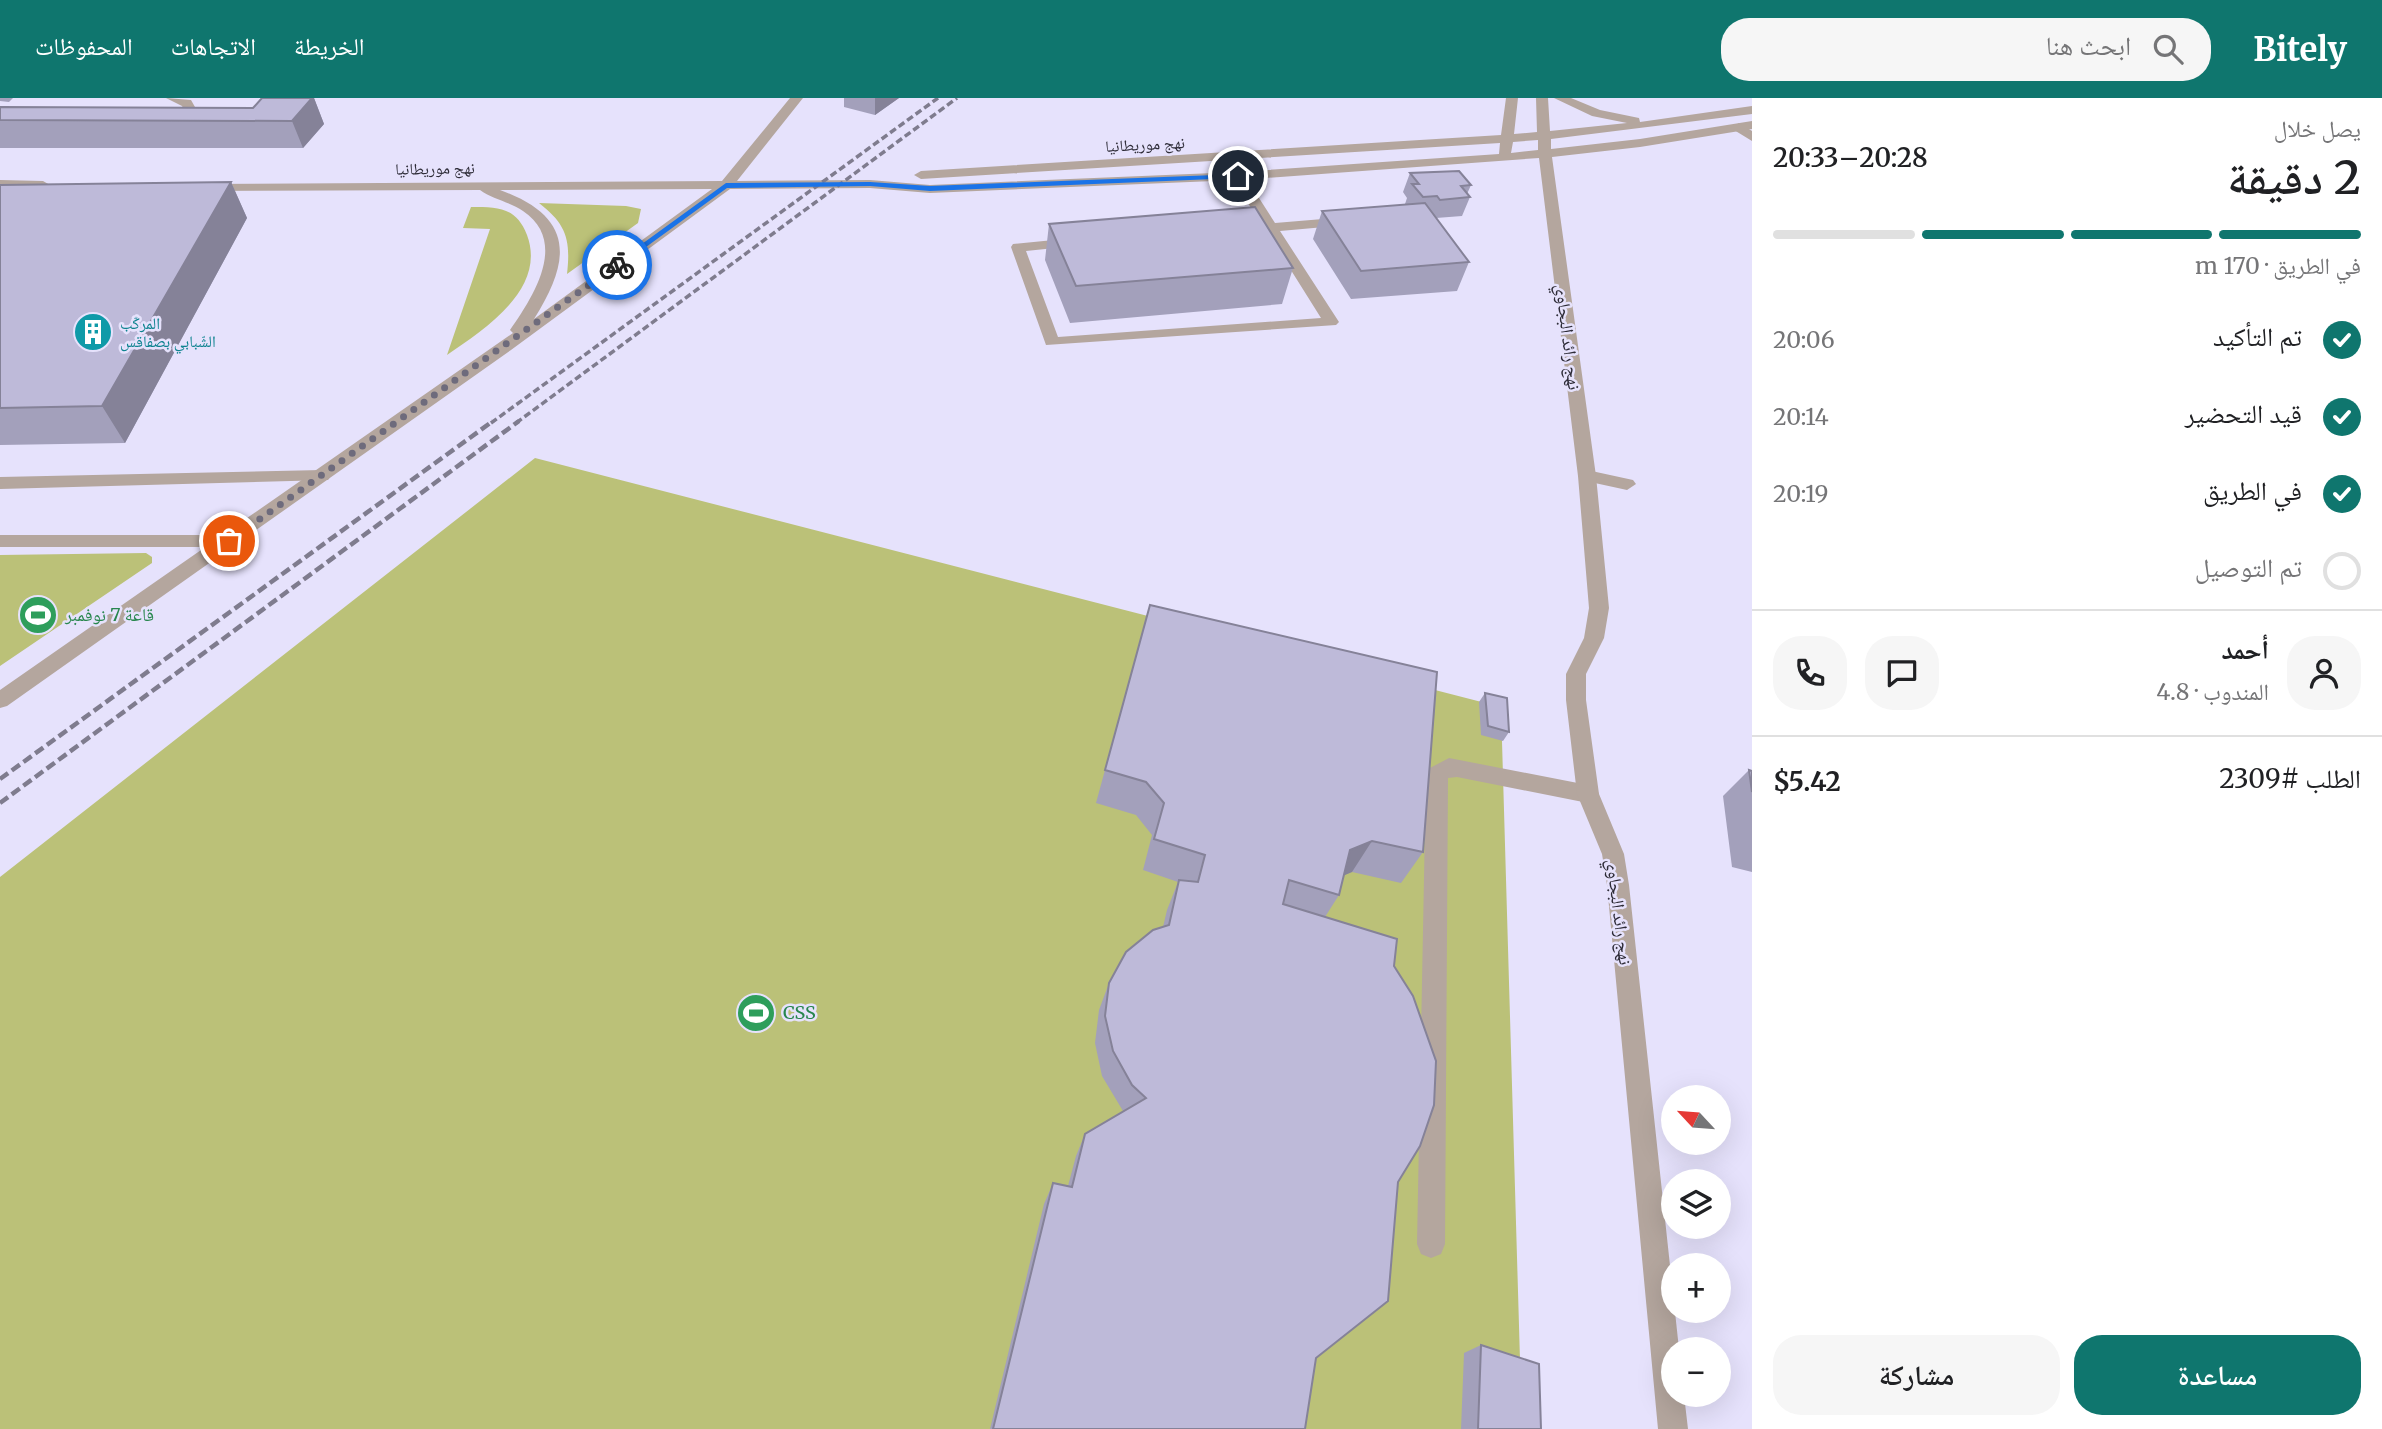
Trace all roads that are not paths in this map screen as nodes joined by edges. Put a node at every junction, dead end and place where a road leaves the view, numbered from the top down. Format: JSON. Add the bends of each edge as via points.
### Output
{"nodes":[{"id":1,"x":172,"y":98,"type":"edge"},
{"id":2,"x":797,"y":98,"type":"edge"},
{"id":3,"x":1512,"y":98,"type":"edge"},
{"id":4,"x":1542,"y":98,"type":"edge"},
{"id":5,"x":1560,"y":98,"type":"edge"},
{"id":6,"x":1752,"y":110,"type":"edge"},
{"id":7,"x":197,"y":121,"type":"edge"},
{"id":8,"x":1657,"y":123,"type":"junction"},
{"id":9,"x":1745,"y":126,"type":"edge"},
{"id":10,"x":1752,"y":137,"type":"edge"},
{"id":11,"x":1506,"y":139,"type":"junction"},
{"id":12,"x":1545,"y":145,"type":"junction"},
{"id":13,"x":1505,"y":158,"type":"junction"},
{"id":14,"x":1238,"y":176,"type":"junction"},
{"id":15,"x":0,"y":184,"type":"edge"},
{"id":16,"x":870,"y":184,"type":"junction"},
{"id":17,"x":55,"y":185,"type":"edge"},
{"id":18,"x":475,"y":185,"type":"junction"},
{"id":19,"x":726,"y":185,"type":"junction"},
{"id":20,"x":192,"y":186,"type":"edge"},
{"id":21,"x":1364,"y":220,"type":"edge"},
{"id":22,"x":1270,"y":227,"type":"junction"},
{"id":23,"x":1230,"y":230,"type":"edge"},
{"id":24,"x":1084,"y":242,"type":"edge"},
{"id":25,"x":505,"y":346,"type":"junction"},
{"id":26,"x":322,"y":476,"type":"junction"},
{"id":27,"x":1587,"y":476,"type":"junction"},
{"id":28,"x":0,"y":483,"type":"edge"},
{"id":29,"x":1627,"y":484,"type":"dead end"},
{"id":30,"x":0,"y":541,"type":"edge"},
{"id":31,"x":229,"y":541,"type":"junction"},
{"id":32,"x":0,"y":700,"type":"edge"},
{"id":33,"x":1588,"y":794,"type":"junction"},
{"id":34,"x":1430,"y":1244,"type":"dead end"},
{"id":35,"x":1673,"y":1426,"type":"edge"}],
"edges":[{"from":1,"to":7,"type":"street","via":[[187,103]]},
{"from":2,"to":19,"type":"street"},
{"from":3,"to":11,"type":"street"},
{"from":4,"to":12,"type":"street","name":"نهج رائد البجاوي"},
{"from":5,"to":8,"type":"street","via":[[1606,116]]},
{"from":6,"to":8,"type":"street"},
{"from":8,"to":12,"type":"street"},
{"from":9,"to":10,"type":"street"},
{"from":9,"to":12,"type":"street"},
{"from":11,"to":12,"type":"street","name":"نهج موريطانيا"},
{"from":11,"to":13,"type":"street"},
{"from":11,"to":16,"type":"street","name":"نهج موريطانيا","via":[[926,175]]},
{"from":12,"to":13,"type":"street","name":"نهج موريطانيا"},
{"from":12,"to":27,"type":"street","name":"نهج رائد البجاوي"},
{"from":13,"to":14,"type":"street","name":"نهج موريطانيا"},
{"from":14,"to":16,"type":"street","name":"نهج موريطانيا","via":[[930,189]]},
{"from":14,"to":22,"type":"street"},
{"from":15,"to":17,"type":"street"},
{"from":16,"to":19,"type":"street","name":"نهج موريطانيا"},
{"from":18,"to":19,"type":"street","name":"نهج موريطانيا"},
{"from":18,"to":20,"type":"street","name":"نهج موريطانيا"},
{"from":18,"to":25,"type":"street","via":[[528,207],[544,222],[550,239],[547,282]]},
{"from":19,"to":25,"type":"street"},
{"from":21,"to":22,"type":"street"},
{"from":22,"to":23,"type":"street"},
{"from":22,"to":24,"type":"street","via":[[1331,322],[1052,342],[1018,247]]},
{"from":25,"to":26,"type":"street"},
{"from":26,"to":28,"type":"street"},
{"from":26,"to":31,"type":"street"},
{"from":27,"to":29,"type":"street"},
{"from":27,"to":33,"type":"street","name":"نهج رائد البجاوي","via":[[1599,608],[1594,638],[1580,662],[1575,687]]},
{"from":30,"to":31,"type":"street"},
{"from":31,"to":32,"type":"street"},
{"from":33,"to":34,"type":"street","via":[[1457,768],[1448,767],[1437,774]]},
{"from":33,"to":35,"type":"street","name":"نهج رائد البجاوي","via":[[1613,854],[1618,885]]}]}
